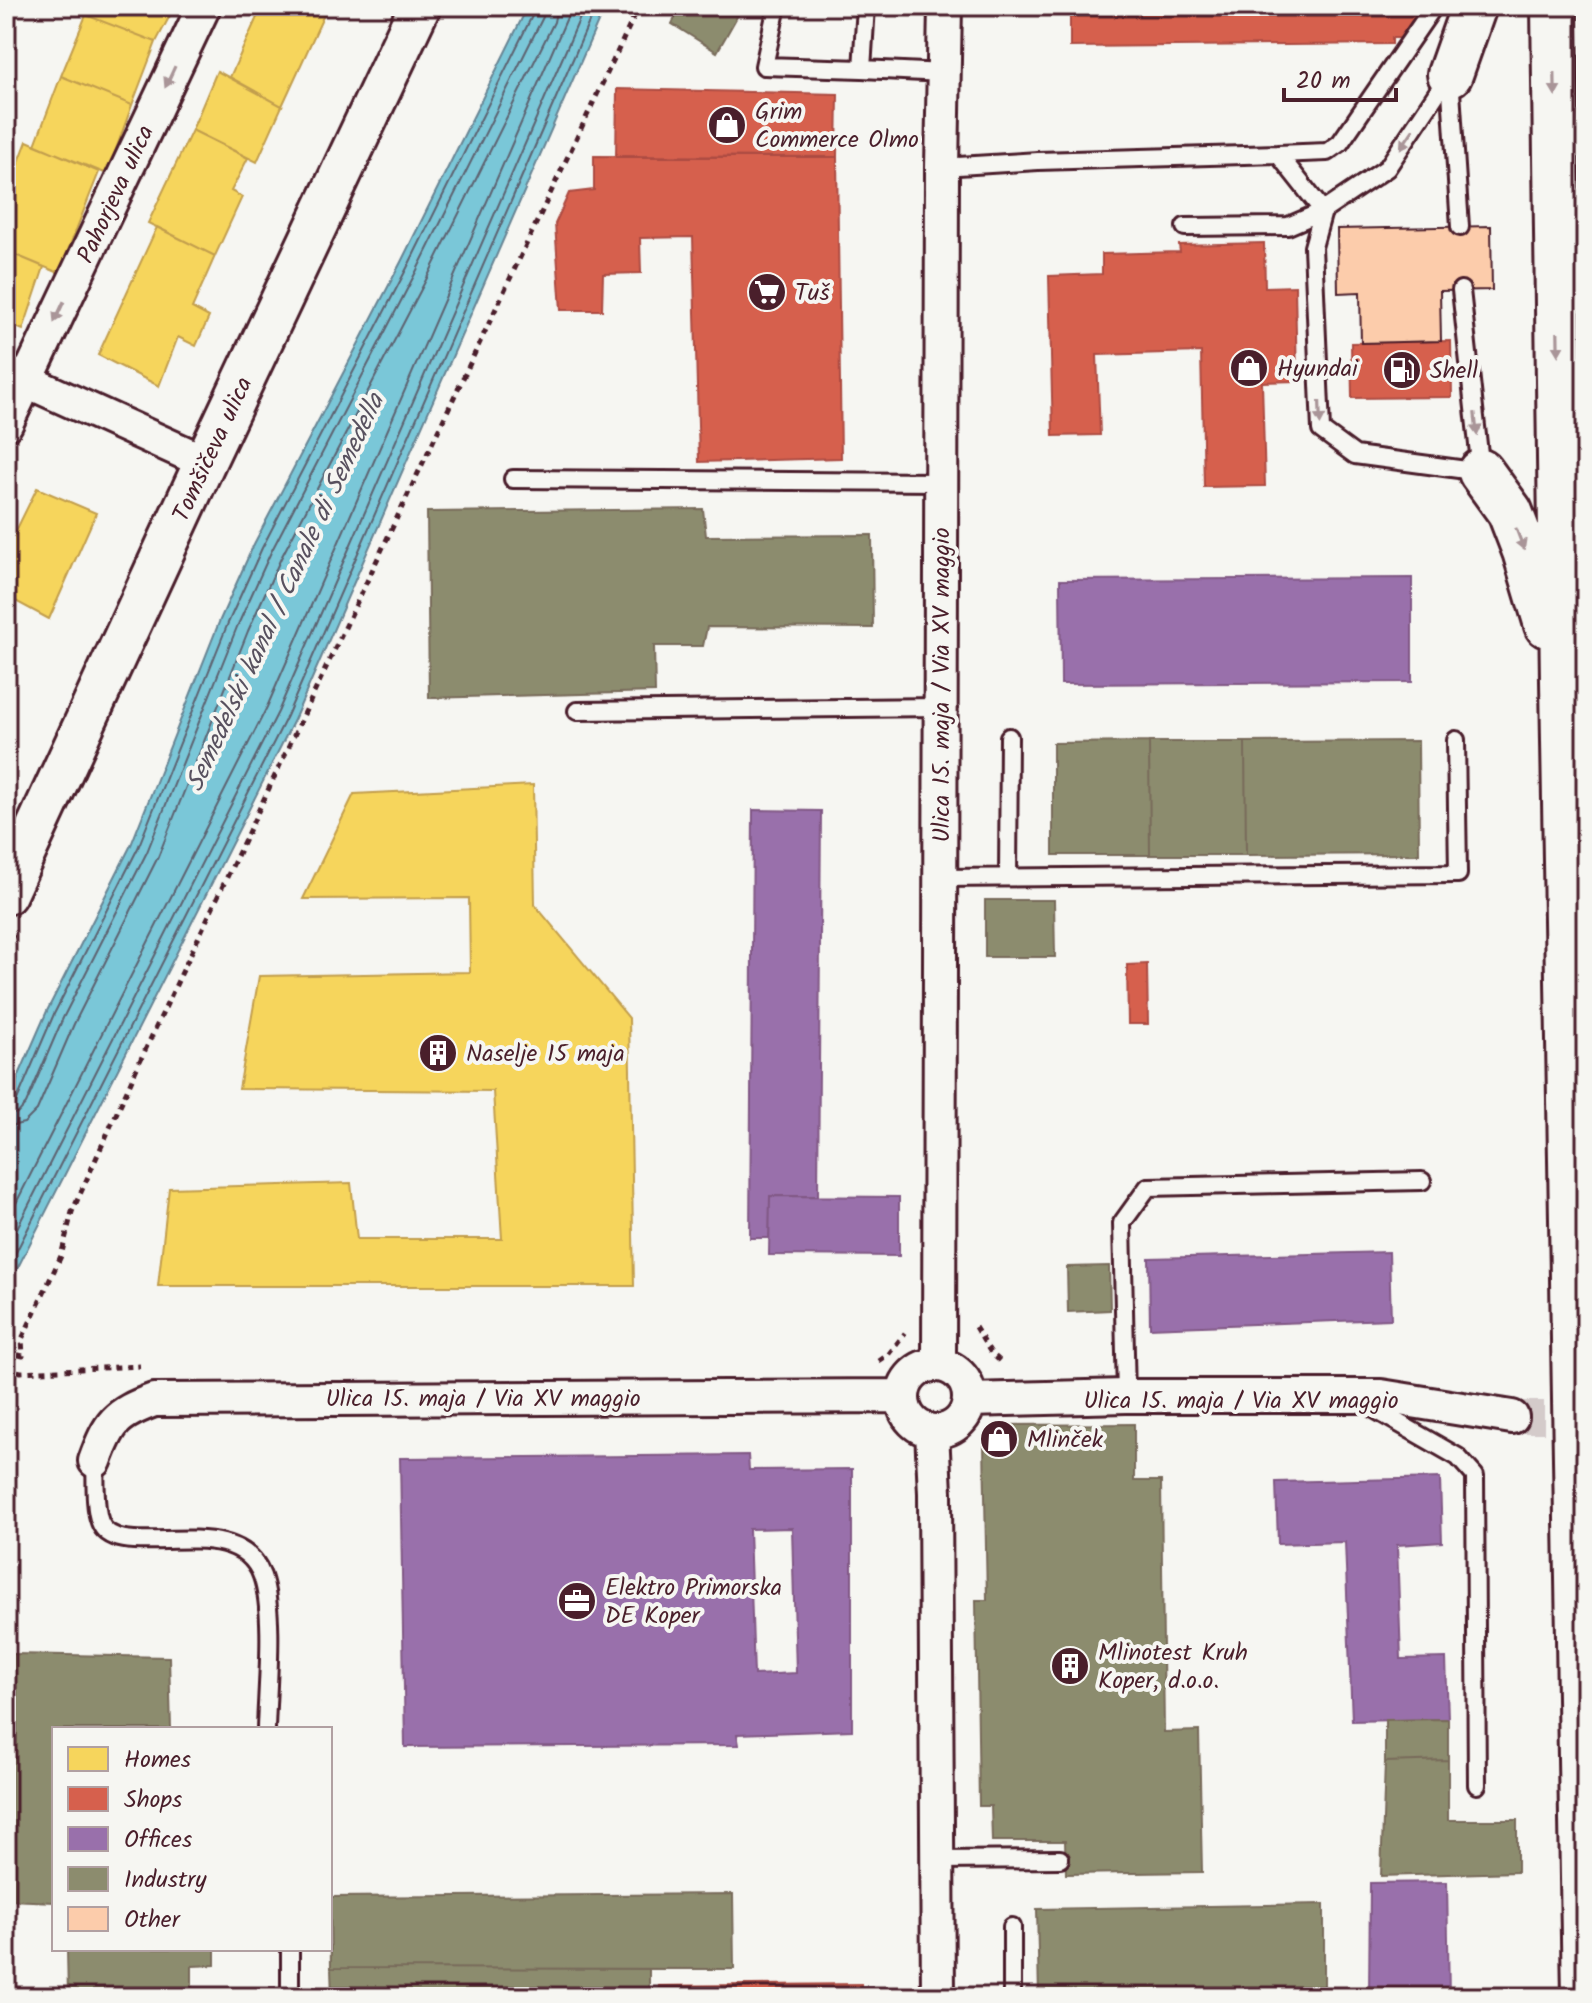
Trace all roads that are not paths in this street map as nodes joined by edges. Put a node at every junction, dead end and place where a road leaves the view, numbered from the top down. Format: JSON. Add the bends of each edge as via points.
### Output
{"nodes":[{"id":1,"x":204,"y":6,"type":"edge"},
{"id":2,"x":420,"y":6,"type":"edge"},
{"id":3,"x":777,"y":6,"type":"edge"},
{"id":4,"x":866,"y":6,"type":"edge"},
{"id":5,"x":945,"y":6,"type":"edge"},
{"id":6,"x":1434,"y":6,"type":"edge"},
{"id":7,"x":1474,"y":6,"type":"edge"},
{"id":8,"x":1554,"y":6,"type":"edge"},
{"id":9,"x":862,"y":69,"type":"junction"},
{"id":10,"x":944,"y":73,"type":"junction"},
{"id":11,"x":1450,"y":74,"type":"junction"},
{"id":12,"x":1278,"y":154,"type":"junction"},
{"id":13,"x":942,"y":167,"type":"junction"},
{"id":14,"x":1323,"y":211,"type":"junction"},
{"id":15,"x":1185,"y":227,"type":"dead end"},
{"id":16,"x":1460,"y":227,"type":"dead end"},
{"id":17,"x":1461,"y":290,"type":"dead end"},
{"id":18,"x":16,"y":376,"type":"edge"},
{"id":19,"x":6,"y":424,"type":"edge"},
{"id":20,"x":205,"y":462,"type":"junction"},
{"id":21,"x":1481,"y":472,"type":"junction"},
{"id":22,"x":513,"y":479,"type":"dead end"},
{"id":23,"x":941,"y":482,"type":"junction"},
{"id":24,"x":1563,"y":681,"type":"junction"},
{"id":25,"x":941,"y":707,"type":"junction"},
{"id":26,"x":577,"y":711,"type":"dead end"},
{"id":27,"x":1009,"y":737,"type":"dead end"},
{"id":28,"x":1456,"y":740,"type":"dead end"},
{"id":29,"x":1008,"y":877,"type":"junction"},
{"id":30,"x":941,"y":878,"type":"junction"},
{"id":31,"x":6,"y":894,"type":"edge"},
{"id":32,"x":1422,"y":1181,"type":"dead end"},
{"id":33,"x":939,"y":1364,"type":"junction"},
{"id":34,"x":903,"y":1396,"type":"junction"},
{"id":35,"x":1126,"y":1396,"type":"junction"},
{"id":36,"x":1352,"y":1396,"type":"junction"},
{"id":37,"x":969,"y":1400,"type":"junction"},
{"id":38,"x":1512,"y":1417,"type":"tunnel mouth"},
{"id":39,"x":932,"y":1431,"type":"junction"},
{"id":40,"x":95,"y":1461,"type":"joint"},
{"id":41,"x":266,"y":1727,"type":"edge"},
{"id":42,"x":1477,"y":1785,"type":"dead end"},
{"id":43,"x":1060,"y":1859,"type":"dead end"},
{"id":44,"x":937,"y":1860,"type":"junction"},
{"id":45,"x":1012,"y":1927,"type":"dead end"},
{"id":46,"x":290,"y":1951,"type":"edge"},
{"id":47,"x":290,"y":1997,"type":"edge"},
{"id":48,"x":938,"y":1997,"type":"edge"},
{"id":49,"x":1012,"y":1997,"type":"edge"},
{"id":50,"x":1585,"y":1997,"type":"edge"}],
"edges":[{"from":1,"to":18,"type":"street","name":"Pahorjeva ulica","one_way":true},
{"from":2,"to":20,"type":"street","name":"Tomšičeva ulica"},
{"from":3,"to":9,"type":"lane","via":[[764,66]]},
{"from":4,"to":9,"type":"lane"},
{"from":5,"to":10,"type":"street","name":"Ulica 15. maja / Via XV maggio"},
{"from":6,"to":12,"type":"lane","via":[[1340,143],[1327,152]]},
{"from":7,"to":11,"type":"highway"},
{"from":8,"to":24,"type":"highway","one_way":true},
{"from":9,"to":10,"type":"lane"},
{"from":10,"to":13,"type":"street","name":"Ulica 15. maja / Via XV maggio"},
{"from":11,"to":14,"type":"lane","one_way":true,"via":[[1387,168]]},
{"from":11,"to":16,"type":"lane"},
{"from":12,"to":13,"type":"lane"},
{"from":12,"to":14,"type":"lane"},
{"from":13,"to":23,"type":"street","name":"Ulica 15. maja / Via XV maggio"},
{"from":14,"to":15,"type":"lane","via":[[1288,226]]},
{"from":14,"to":21,"type":"lane","one_way":true,"via":[[1313,247],[1321,430],[1355,455]]},
{"from":17,"to":21,"type":"lane","one_way":true},
{"from":18,"to":19,"type":"street","name":"Pahorjeva ulica"},
{"from":18,"to":20,"type":"street"},
{"from":20,"to":31,"type":"street","name":"Tomšičeva ulica"},
{"from":21,"to":24,"type":"highway","one_way":true,"via":[[1510,512]]},
{"from":22,"to":23,"type":"lane"},
{"from":23,"to":25,"type":"street","name":"Ulica 15. maja / Via XV maggio"},
{"from":24,"to":50,"type":"highway"},
{"from":25,"to":26,"type":"lane"},
{"from":25,"to":30,"type":"street","name":"Ulica 15. maja / Via XV maggio"},
{"from":27,"to":29,"type":"lane"},
{"from":28,"to":29,"type":"lane","via":[[1458,874]]},
{"from":29,"to":30,"type":"lane"},
{"from":30,"to":33,"type":"street","name":"Ulica 15. maja / Via XV maggio"},
{"from":32,"to":35,"type":"lane","via":[[1148,1187],[1122,1223]]},
{"from":33,"to":34,"type":"street","via":[[918,1369]]},
{"from":33,"to":37,"type":"street","via":[[962,1376]]},
{"from":34,"to":39,"type":"street","via":[[910,1420]]},
{"from":34,"to":40,"type":"street","name":"Ulica 15. maja / Via XV maggio","via":[[154,1400],[126,1410],[108,1427]]},
{"from":35,"to":36,"type":"street","name":"Ulica 15. maja / Via XV maggio"},
{"from":35,"to":37,"type":"street","name":"Ulica 15. maja / Via XV maggio"},
{"from":36,"to":38,"type":"street","name":"Ulica 15. maja / Via XV maggio"},
{"from":36,"to":42,"type":"lane","via":[[1458,1457],[1475,1476]]},
{"from":37,"to":39,"type":"street","via":[[958,1424]]},
{"from":39,"to":44,"type":"street"},
{"from":40,"to":41,"type":"lane","via":[[100,1522],[110,1535],[124,1541],[203,1538],[244,1551],[261,1573],[268,1606]]},
{"from":43,"to":44,"type":"lane"},
{"from":44,"to":48,"type":"street"},
{"from":45,"to":49,"type":"lane"},
{"from":46,"to":47,"type":"lane"}]}
